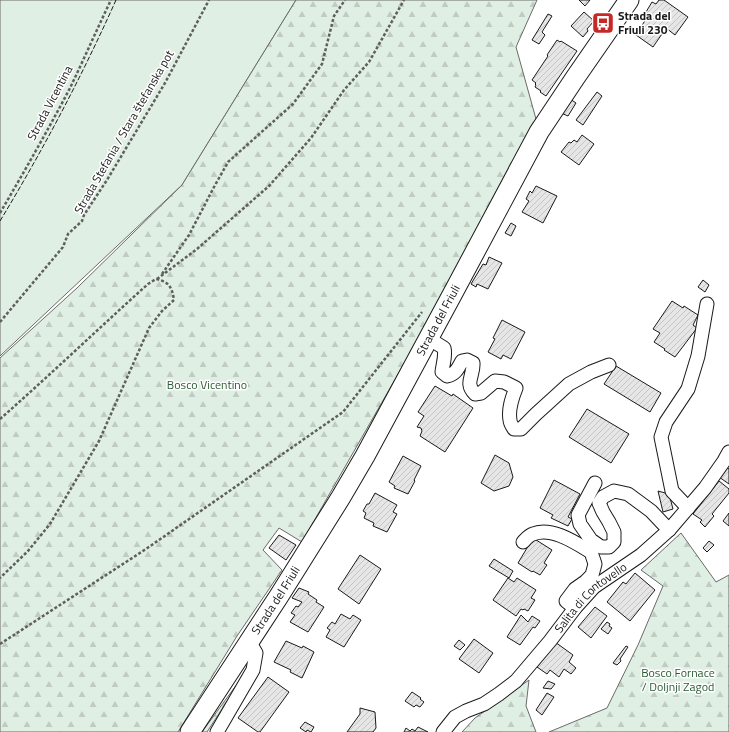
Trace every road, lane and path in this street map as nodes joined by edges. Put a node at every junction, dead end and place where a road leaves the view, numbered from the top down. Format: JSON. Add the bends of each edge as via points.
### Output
{"nodes":[{"id":1,"x":111,"y":0,"type":"edge"},
{"id":2,"x":209,"y":0,"type":"edge"},
{"id":3,"x":345,"y":0,"type":"edge"},
{"id":4,"x":404,"y":0,"type":"edge"},
{"id":5,"x":629,"y":0,"type":"edge"},
{"id":6,"x":0,"y":213,"type":"edge"},
{"id":7,"x":160,"y":276,"type":"junction"},
{"id":8,"x":156,"y":279,"type":"junction"},
{"id":9,"x":708,"y":304,"type":"dead end"},
{"id":10,"x":424,"y":310,"type":"dead end"},
{"id":11,"x":0,"y":322,"type":"edge"},
{"id":12,"x":428,"y":338,"type":"junction"},
{"id":13,"x":610,"y":365,"type":"dead end"},
{"id":14,"x":0,"y":419,"type":"edge"},
{"id":15,"x":729,"y":452,"type":"edge"},
{"id":16,"x":594,"y":483,"type":"dead end"},
{"id":17,"x":688,"y":508,"type":"junction"},
{"id":18,"x":669,"y":530,"type":"junction"},
{"id":19,"x":523,"y":542,"type":"dead end"},
{"id":20,"x":0,"y":578,"type":"edge"},
{"id":21,"x":575,"y":608,"type":"junction"},
{"id":22,"x":249,"y":641,"type":"junction"},
{"id":23,"x":0,"y":644,"type":"edge"},
{"id":24,"x":190,"y":732,"type":"edge"},
{"id":25,"x":217,"y":732,"type":"edge"},
{"id":26,"x":444,"y":732,"type":"edge"}],
"edges":[{"from":1,"to":6,"type":"path","name":"Strada Vicentina","via":[[69,89]]},
{"from":2,"to":11,"type":"path","name":"Strada Stefania / Stara štefanska pot","via":[[165,83],[82,221],[68,234],[63,247]]},
{"from":3,"to":7,"type":"path","via":[[334,16],[322,64],[293,104],[228,162],[190,235]]},
{"from":4,"to":7,"type":"path","via":[[369,62],[344,90],[311,138],[269,186],[197,249]]},
{"from":5,"to":12,"type":"main road","name":"Strada del Friuli","via":[[539,132]]},
{"from":7,"to":8,"type":"path"},
{"from":8,"to":14,"type":"path"},
{"from":8,"to":20,"type":"path","via":[[165,281],[172,290],[174,300],[149,328],[99,441],[50,524],[28,552]]},
{"from":9,"to":17,"type":"street","via":[[698,356],[688,389],[666,422],[661,438],[672,491]]},
{"from":10,"to":23,"type":"path","via":[[343,412],[146,549]]},
{"from":12,"to":13,"type":"street","via":[[444,348],[442,372],[447,376],[452,375],[462,361],[473,363],[469,384],[475,394],[481,393],[495,380],[516,388],[510,409],[510,421],[514,429],[521,430],[569,384]]},
{"from":12,"to":22,"type":"main road","name":"Strada del Friuli","via":[[341,497]]},
{"from":15,"to":17,"type":"street","name":"Salita di Contovello"},
{"from":16,"to":18,"type":"street","via":[[578,515],[580,524],[591,540],[601,547],[609,547],[614,542],[614,532],[600,503],[603,497],[614,491],[628,494],[651,511]]},
{"from":17,"to":18,"type":"street","name":"Salita di Contovello"},
{"from":18,"to":21,"type":"street","name":"Salita di Contovello","via":[[641,555],[594,587]]},
{"from":19,"to":21,"type":"street","via":[[532,534],[557,534],[591,552],[595,564],[592,575],[575,589],[566,601]]},
{"from":21,"to":26,"type":"street","name":"Salita di Contovello","via":[[516,681],[484,704],[454,717]]},
{"from":22,"to":24,"type":"main road","name":"Strada del Friuli"},
{"from":22,"to":25,"type":"street","name":"Strada del Friuli","via":[[256,652],[253,670]]}]}
